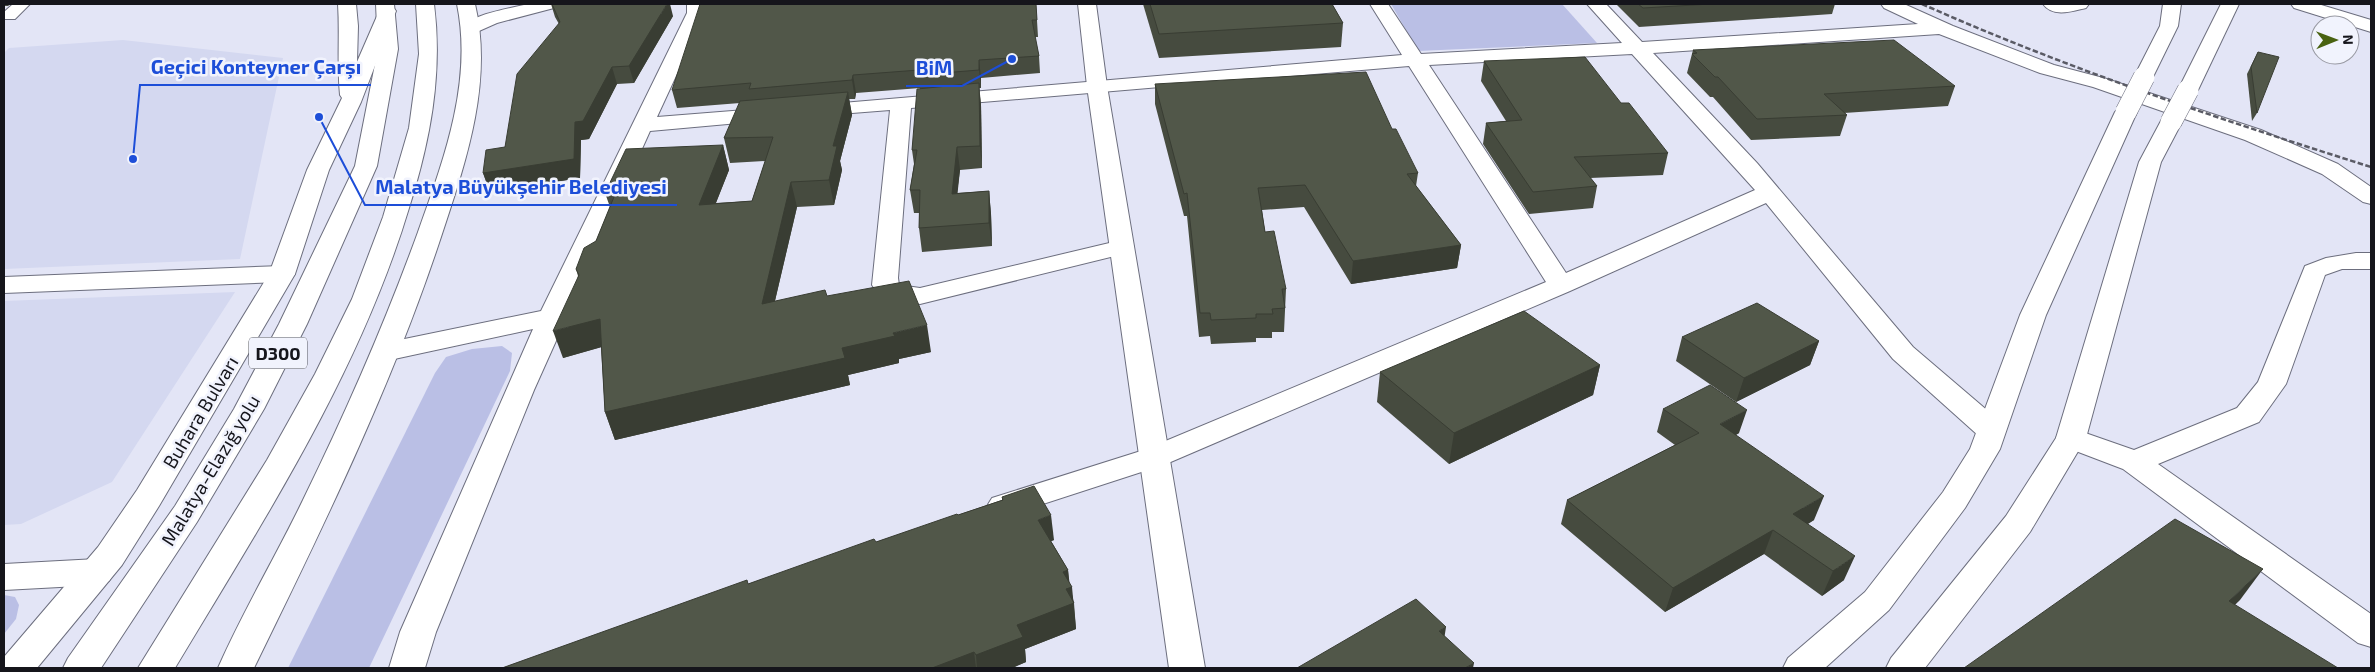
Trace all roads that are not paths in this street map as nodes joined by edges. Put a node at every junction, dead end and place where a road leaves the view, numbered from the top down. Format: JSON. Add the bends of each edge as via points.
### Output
{"nodes":[{"id":1,"x":22,"y":4,"type":"edge"},
{"id":2,"x":347,"y":4,"type":"edge"},
{"id":3,"x":426,"y":4,"type":"edge"},
{"id":4,"x":548,"y":4,"type":"edge"},
{"id":5,"x":1087,"y":4,"type":"edge"},
{"id":6,"x":1379,"y":4,"type":"edge"},
{"id":7,"x":1596,"y":4,"type":"edge"},
{"id":8,"x":1890,"y":4,"type":"edge"},
{"id":9,"x":2052,"y":4,"type":"edge"},
{"id":10,"x":2080,"y":4,"type":"edge"},
{"id":11,"x":2172,"y":4,"type":"edge"},
{"id":12,"x":2230,"y":4,"type":"edge"},
{"id":13,"x":2300,"y":4,"type":"edge"},
{"id":14,"x":386,"y":7,"type":"edge"},
{"id":15,"x":702,"y":10,"type":"edge"},
{"id":16,"x":469,"y":15,"type":"edge"},
{"id":17,"x":9,"y":16,"type":"dead end"},
{"id":18,"x":2371,"y":26,"type":"edge"},
{"id":19,"x":1941,"y":28,"type":"junction"},
{"id":20,"x":1639,"y":48,"type":"junction"},
{"id":21,"x":1413,"y":60,"type":"junction"},
{"id":22,"x":1097,"y":86,"type":"junction"},
{"id":23,"x":350,"y":102,"type":"junction"},
{"id":24,"x":901,"y":103,"type":"junction"},
{"id":25,"x":643,"y":125,"type":"junction"},
{"id":26,"x":1769,"y":193,"type":"junction"},
{"id":27,"x":2371,"y":197,"type":"edge"},
{"id":28,"x":1122,"y":247,"type":"junction"},
{"id":29,"x":2371,"y":261,"type":"edge"},
{"id":30,"x":282,"y":274,"type":"junction"},
{"id":31,"x":4,"y":285,"type":"edge"},
{"id":32,"x":1561,"y":285,"type":"junction"},
{"id":33,"x":552,"y":317,"type":"junction"},
{"id":34,"x":385,"y":352,"type":"junction"},
{"id":35,"x":1991,"y":430,"type":"junction"},
{"id":36,"x":2071,"y":438,"type":"junction"},
{"id":37,"x":1155,"y":457,"type":"junction"},
{"id":38,"x":2134,"y":462,"type":"junction"},
{"id":39,"x":977,"y":515,"type":"edge"},
{"id":40,"x":97,"y":572,"type":"junction"},
{"id":41,"x":4,"y":577,"type":"edge"},
{"id":42,"x":2371,"y":633,"type":"edge"},
{"id":43,"x":16,"y":668,"type":"edge"},
{"id":44,"x":81,"y":668,"type":"edge"},
{"id":45,"x":156,"y":668,"type":"edge"},
{"id":46,"x":236,"y":668,"type":"edge"},
{"id":47,"x":407,"y":668,"type":"edge"},
{"id":48,"x":1187,"y":668,"type":"edge"},
{"id":49,"x":1801,"y":668,"type":"edge"},
{"id":50,"x":1904,"y":668,"type":"edge"}],
"edges":[{"from":1,"to":17,"type":"street"},
{"from":2,"to":23,"type":"main road"},
{"from":3,"to":45,"type":"main road","number":"D300","via":[[429,29],[426,88],[415,155],[383,254],[351,331],[293,439]]},
{"from":4,"to":16,"type":"main road","via":[[490,19]]},
{"from":5,"to":22,"type":"main road"},
{"from":6,"to":21,"type":"main road"},
{"from":7,"to":20,"type":"main road"},
{"from":8,"to":19,"type":"main road"},
{"from":9,"to":10,"type":"main road","via":[[2062,8]]},
{"from":11,"to":35,"type":"main road","bridge":true,"via":[[2169,26],[2033,315]]},
{"from":12,"to":36,"type":"main road","bridge":true,"via":[[2150,162]]},
{"from":13,"to":18,"type":"main road"},
{"from":14,"to":23,"type":"main road","name":"Buhara Bulvarı"},
{"from":14,"to":44,"type":"main road","name":"Malatya-Elazığ yolu","number":"D300","via":[[388,50],[366,166],[293,324],[249,409],[186,514]]},
{"from":15,"to":25,"type":"main road"},
{"from":16,"to":34,"type":"main road","via":[[469,91],[452,166],[423,254]]},
{"from":19,"to":20,"type":"main road"},
{"from":19,"to":27,"type":"main road","via":[[2047,69],[2100,83],[2253,135],[2330,169]]},
{"from":20,"to":21,"type":"main road"},
{"from":20,"to":26,"type":"main road"},
{"from":21,"to":22,"type":"main road"},
{"from":21,"to":32,"type":"main road"},
{"from":22,"to":24,"type":"main road"},
{"from":22,"to":28,"type":"main road"},
{"from":23,"to":30,"type":"main road","name":"Buhara Bulvarı","via":[[318,170]]},
{"from":24,"to":25,"type":"main road"},
{"from":24,"to":28,"type":"main road","via":[[885,278],[885,285],[891,292],[920,296]]},
{"from":25,"to":33,"type":"main road"},
{"from":26,"to":32,"type":"main road"},
{"from":26,"to":35,"type":"main road","via":[[1903,353]]},
{"from":28,"to":37,"type":"main road"},
{"from":29,"to":38,"type":"main road","via":[[2334,262],[2314,271],[2272,384],[2248,415]]},
{"from":30,"to":31,"type":"main road"},
{"from":30,"to":40,"type":"main road","name":"Buhara Bulvarı","via":[[148,498]]},
{"from":32,"to":37,"type":"main road"},
{"from":33,"to":34,"type":"main road"},
{"from":33,"to":47,"type":"main road","via":[[418,632]]},
{"from":34,"to":46,"type":"main road","via":[[305,532]]},
{"from":35,"to":49,"type":"main road","via":[[1985,449],[1954,500],[1877,601]]},
{"from":36,"to":38,"type":"main road"},
{"from":36,"to":50,"type":"main road","via":[[2018,524]]},
{"from":37,"to":39,"type":"main road"},
{"from":37,"to":48,"type":"main road"},
{"from":38,"to":42,"type":"main road"},
{"from":40,"to":41,"type":"main road"},
{"from":40,"to":43,"type":"main road","name":"Buhara Bulvarı"}]}
